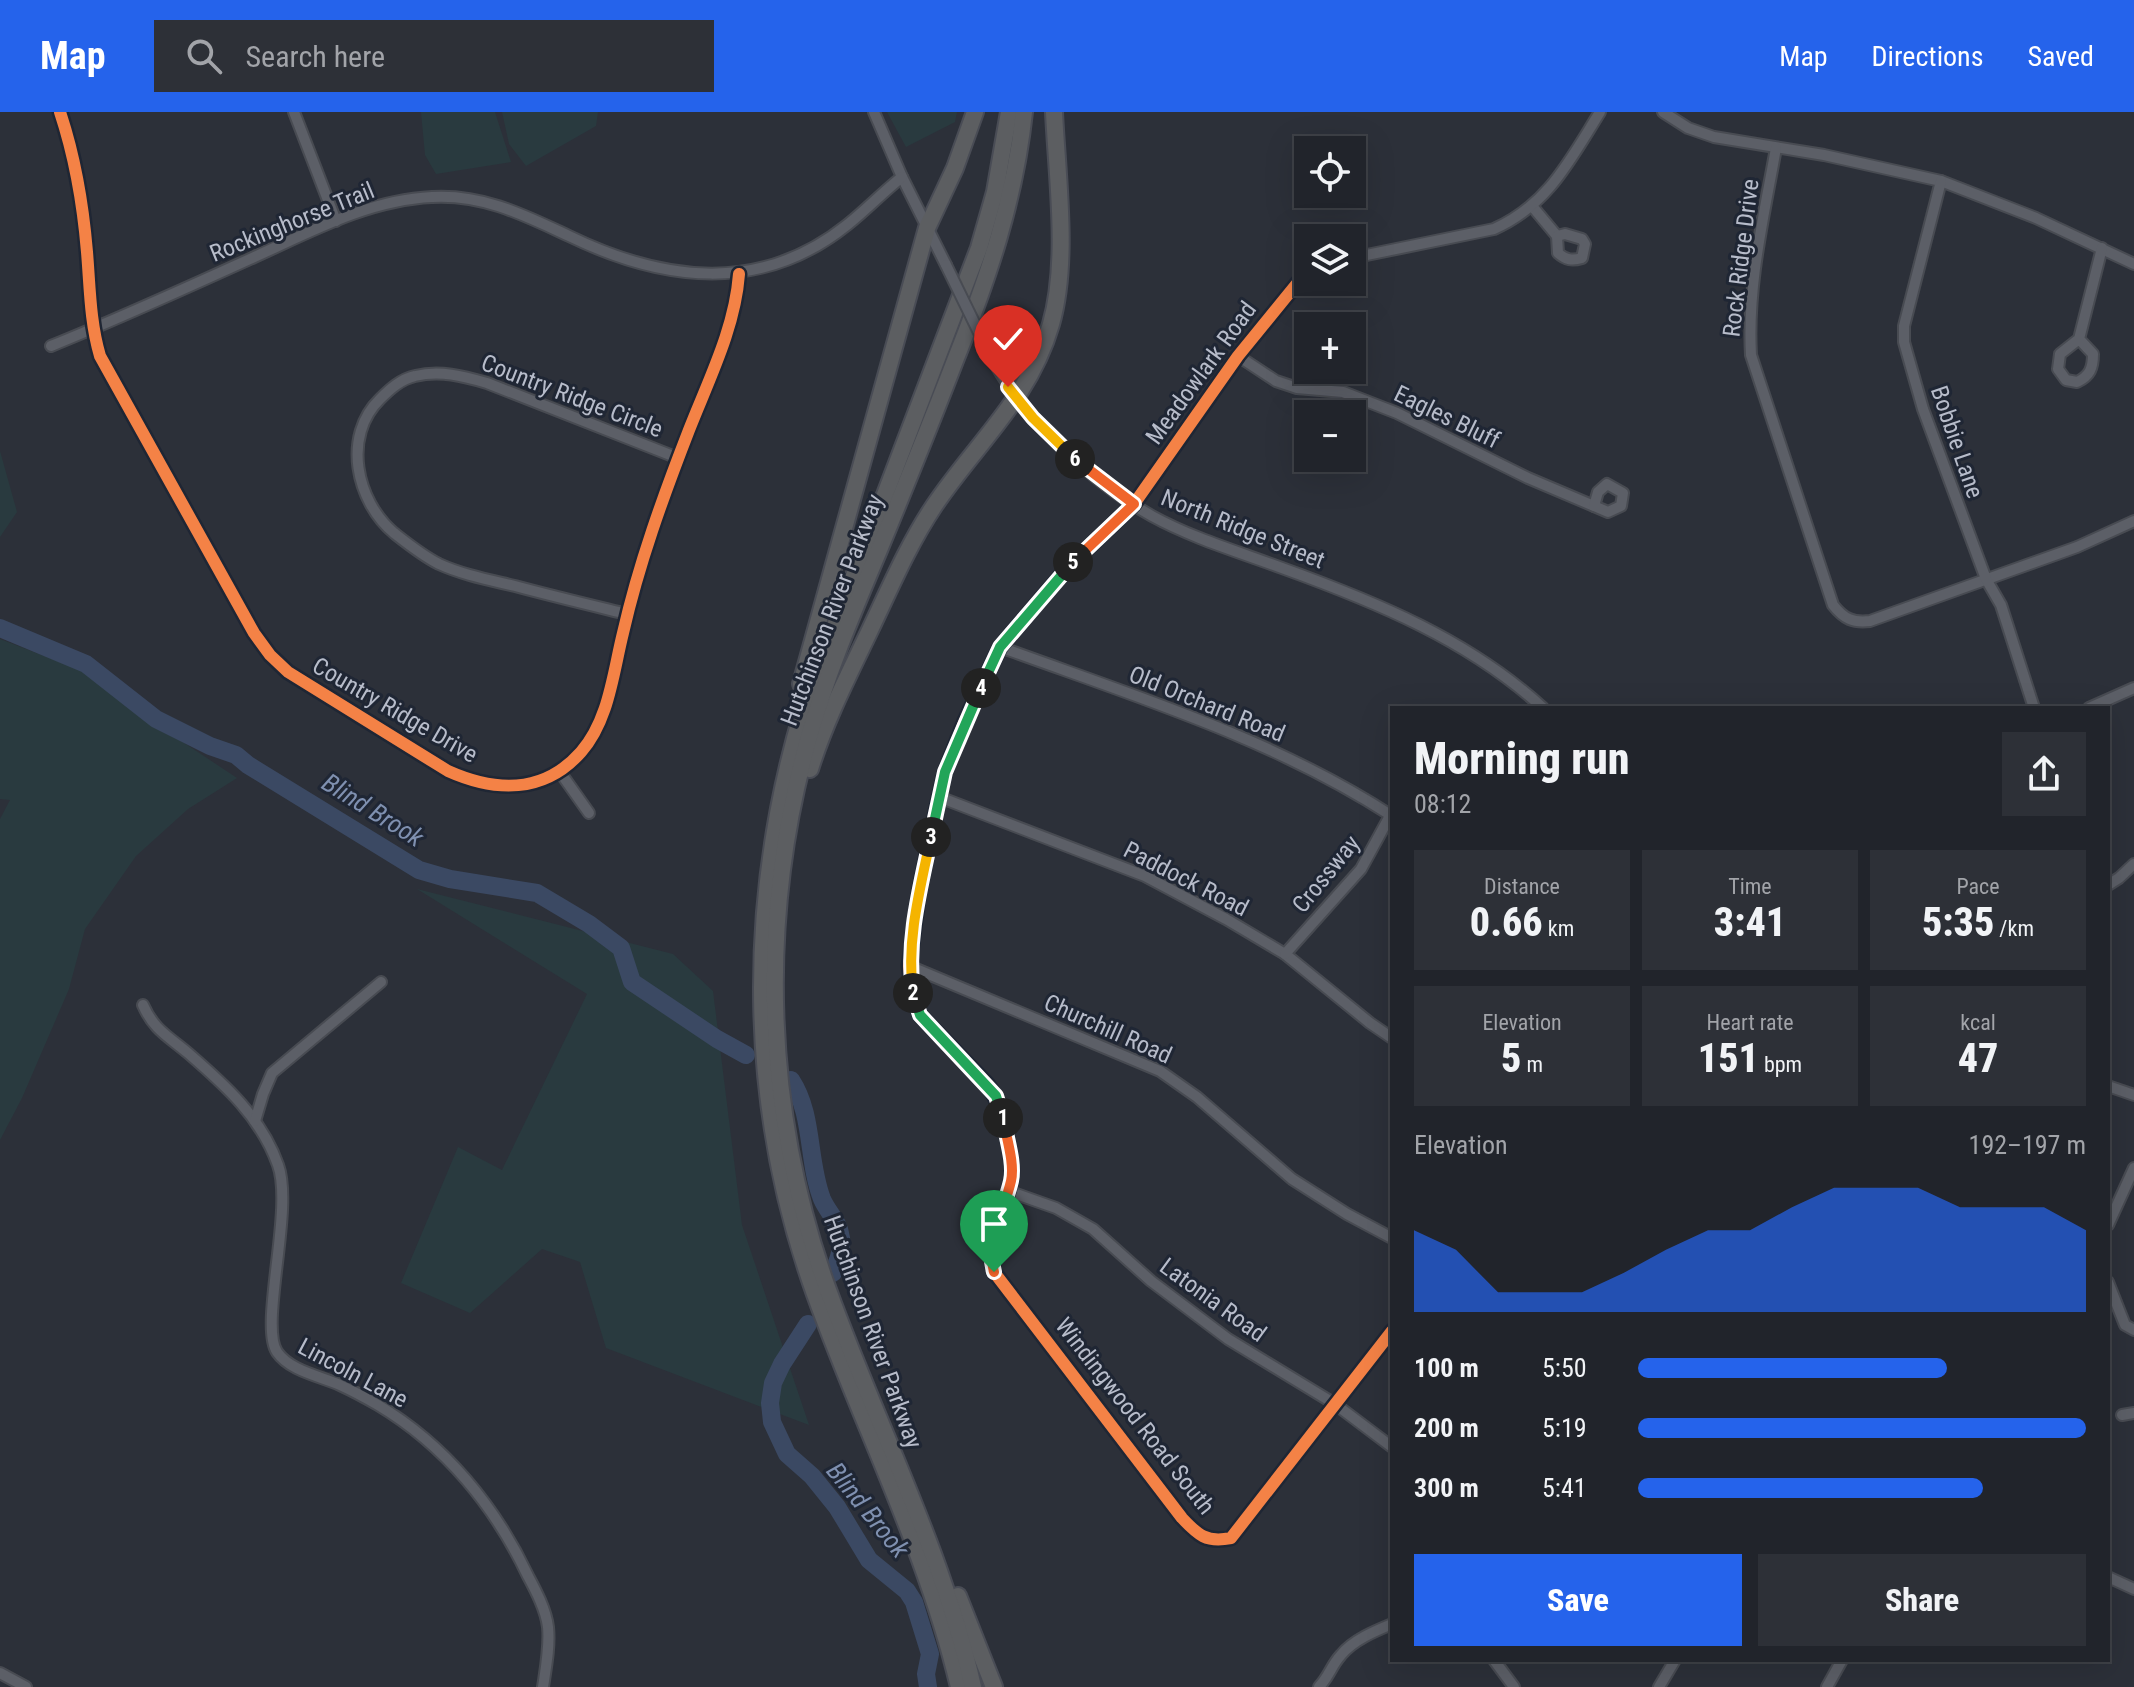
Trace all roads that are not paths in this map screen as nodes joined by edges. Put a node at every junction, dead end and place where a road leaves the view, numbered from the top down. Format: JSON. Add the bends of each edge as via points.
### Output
{"nodes":[{"id":1,"x":60,"y":112,"type":"edge"},
{"id":2,"x":294,"y":112,"type":"edge"},
{"id":3,"x":874,"y":112,"type":"edge"},
{"id":4,"x":975,"y":112,"type":"edge"},
{"id":5,"x":1009,"y":112,"type":"edge"},
{"id":6,"x":1024,"y":112,"type":"edge"},
{"id":7,"x":1054,"y":112,"type":"edge"},
{"id":8,"x":1600,"y":112,"type":"edge"},
{"id":9,"x":1663,"y":112,"type":"edge"},
{"id":10,"x":1776,"y":148,"type":"junction"},
{"id":11,"x":902,"y":177,"type":"junction"},
{"id":12,"x":1941,"y":181,"type":"junction"},
{"id":13,"x":1532,"y":206,"type":"junction"},
{"id":14,"x":336,"y":221,"type":"junction"},
{"id":15,"x":927,"y":228,"type":"junction"},
{"id":16,"x":1557,"y":236,"type":"dead end"},
{"id":17,"x":2102,"y":248,"type":"junction"},
{"id":18,"x":1366,"y":255,"type":"edge"},
{"id":19,"x":2134,"y":264,"type":"edge"},
{"id":20,"x":739,"y":274,"type":"junction"},
{"id":21,"x":1294,"y":287,"type":"edge"},
{"id":22,"x":92,"y":329,"type":"junction"},
{"id":23,"x":2079,"y":339,"type":"dead end"},
{"id":24,"x":51,"y":346,"type":"dead end"},
{"id":25,"x":1238,"y":356,"type":"junction"},
{"id":26,"x":1017,"y":399,"type":"junction"},
{"id":27,"x":678,"y":458,"type":"junction"},
{"id":28,"x":1134,"y":504,"type":"junction"},
{"id":29,"x":1594,"y":506,"type":"dead end"},
{"id":30,"x":2134,"y":521,"type":"edge"},
{"id":31,"x":1986,"y":579,"type":"junction"},
{"id":32,"x":627,"y":614,"type":"junction"},
{"id":33,"x":1000,"y":647,"type":"junction"},
{"id":34,"x":2134,"y":688,"type":"edge"},
{"id":35,"x":1541,"y":706,"type":"edge"},
{"id":36,"x":2033,"y":706,"type":"edge"},
{"id":37,"x":2094,"y":706,"type":"edge"},
{"id":38,"x":560,"y":772,"type":"junction"},
{"id":39,"x":939,"y":797,"type":"junction"},
{"id":40,"x":589,"y":813,"type":"dead end"},
{"id":41,"x":1390,"y":814,"type":"edge"},
{"id":42,"x":1390,"y":817,"type":"edge"},
{"id":43,"x":772,"y":841,"type":"junction"},
{"id":44,"x":2134,"y":864,"type":"edge"},
{"id":45,"x":2110,"y":884,"type":"edge"},
{"id":46,"x":777,"y":914,"type":"junction"},
{"id":47,"x":1285,"y":954,"type":"junction"},
{"id":48,"x":909,"y":966,"type":"junction"},
{"id":49,"x":381,"y":982,"type":"dead end"},
{"id":50,"x":143,"y":1005,"type":"dead end"},
{"id":51,"x":1390,"y":1037,"type":"edge"},
{"id":52,"x":2110,"y":1087,"type":"edge"},
{"id":53,"x":2134,"y":1095,"type":"edge"},
{"id":54,"x":255,"y":1121,"type":"junction"},
{"id":55,"x":2134,"y":1168,"type":"edge"},
{"id":56,"x":1008,"y":1191,"type":"junction"},
{"id":57,"x":2110,"y":1221,"type":"edge"},
{"id":58,"x":1390,"y":1237,"type":"edge"},
{"id":59,"x":2110,"y":1287,"type":"edge"},
{"id":60,"x":2134,"y":1330,"type":"edge"},
{"id":61,"x":1390,"y":1334,"type":"edge"},
{"id":62,"x":1335,"y":1404,"type":"junction"},
{"id":63,"x":1390,"y":1445,"type":"edge"},
{"id":64,"x":896,"y":1461,"type":"junction"},
{"id":65,"x":2110,"y":1578,"type":"edge"},
{"id":66,"x":2134,"y":1589,"type":"edge"},
{"id":67,"x":1390,"y":1625,"type":"edge"},
{"id":68,"x":1495,"y":1662,"type":"edge"},
{"id":69,"x":1674,"y":1662,"type":"edge"},
{"id":70,"x":1841,"y":1662,"type":"edge"},
{"id":71,"x":1332,"y":1674,"type":"junction"},
{"id":72,"x":2,"y":1679,"type":"edge"},
{"id":73,"x":957,"y":1682,"type":"edge"},
{"id":74,"x":26,"y":1687,"type":"edge"},
{"id":75,"x":543,"y":1687,"type":"edge"},
{"id":76,"x":973,"y":1687,"type":"edge"},
{"id":77,"x":994,"y":1687,"type":"edge"},
{"id":78,"x":1319,"y":1687,"type":"edge"},
{"id":79,"x":1336,"y":1687,"type":"edge"},
{"id":80,"x":1514,"y":1687,"type":"edge"},
{"id":81,"x":1659,"y":1687,"type":"edge"},
{"id":82,"x":1827,"y":1687,"type":"edge"}],
"edges":[{"from":1,"to":22,"type":"street","name":"Country Ridge Drive","via":[[83,215]]},
{"from":2,"to":14,"type":"street"},
{"from":3,"to":11,"type":"street","name":"North Ridge Street"},
{"from":4,"to":15,"type":"highway"},
{"from":5,"to":43,"type":"highway","name":"Hutchinson River Parkway","via":[[983,238],[809,692]]},
{"from":6,"to":46,"type":"highway","name":"Hutchinson River Parkway","via":[[1012,190],[992,264],[811,727],[789,819]]},
{"from":7,"to":26,"type":"highway","via":[[1059,282],[1049,331]]},
{"from":8,"to":13,"type":"street","via":[[1564,170]]},
{"from":9,"to":10,"type":"street","via":[[1699,133]]},
{"from":10,"to":12,"type":"street","name":"Rock Ridge Drive"},
{"from":10,"to":31,"type":"street","name":"Rock Ridge Drive","via":[[1756,256],[1751,355],[1833,605],[1850,621],[1870,621]]},
{"from":11,"to":15,"type":"street","name":"North Ridge Street"},
{"from":11,"to":20,"type":"street","name":"Rockinghorse Trail","via":[[823,241],[767,268]]},
{"from":12,"to":17,"type":"street","name":"Rock Ridge Drive"},
{"from":12,"to":31,"type":"street","name":"Bobbie Lane","via":[[1904,342]]},
{"from":13,"to":16,"type":"street"},
{"from":13,"to":18,"type":"street","via":[[1494,229]]},
{"from":14,"to":20,"type":"street","name":"Rockinghorse Trail","via":[[401,200],[462,197],[518,212],[599,250],[649,265]]},
{"from":14,"to":22,"type":"street","name":"Rockinghorse Trail"},
{"from":15,"to":26,"type":"street","name":"North Ridge Street","bridge":true},
{"from":15,"to":43,"type":"highway","via":[[785,743]]},
{"from":17,"to":19,"type":"street","name":"Rock Ridge Drive"},
{"from":17,"to":23,"type":"street"},
{"from":20,"to":27,"type":"street","name":"Country Ridge Drive","via":[[733,316]]},
{"from":21,"to":25,"type":"street","name":"Meadowlark Road"},
{"from":22,"to":24,"type":"street","name":"Rockinghorse Trail"},
{"from":22,"to":38,"type":"street","name":"Country Ridge Drive","via":[[119,394],[254,633],[279,664],[469,781],[516,787]]},
{"from":25,"to":28,"type":"street","name":"Meadowlark Road"},
{"from":25,"to":29,"type":"street","name":"Eagles Bluff","via":[[1276,381],[1343,392],[1397,413]]},
{"from":26,"to":28,"type":"street","name":"North Ridge Street","via":[[1074,458]]},
{"from":26,"to":46,"type":"highway","via":[[923,524],[845,683],[806,785]]},
{"from":27,"to":32,"type":"street","name":"Country Ridge Drive"},
{"from":27,"to":32,"type":"street","name":"Country Ridge Circle","via":[[487,383],[439,373],[413,376],[391,387],[360,429],[361,483],[373,509],[416,550],[467,574]]},
{"from":28,"to":33,"type":"street","name":"Meadowlark Road","via":[[1069,566]]},
{"from":28,"to":35,"type":"street","name":"North Ridge Street","via":[[1215,543],[1440,634],[1490,663]]},
{"from":30,"to":31,"type":"street","name":"Rock Ridge Drive"},
{"from":31,"to":36,"type":"street","name":"Bobbie Lane","via":[[2001,605]]},
{"from":32,"to":38,"type":"street","name":"Country Ridge Drive","via":[[595,733]]},
{"from":33,"to":39,"type":"street","name":"Meadowlark Road","via":[[964,723]]},
{"from":33,"to":41,"type":"street","name":"Old Orchard Road","via":[[1231,732],[1308,767]]},
{"from":34,"to":37,"type":"street"},
{"from":38,"to":40,"type":"street"},
{"from":39,"to":47,"type":"street","name":"Paddock Road","via":[[1145,876]]},
{"from":39,"to":48,"type":"street","name":"Meadowlark Road"},
{"from":42,"to":47,"type":"street","name":"Crossway","via":[[1361,869]]},
{"from":43,"to":73,"type":"highway","name":"Hutchinson River Parkway","via":[[761,1013],[784,1186],[813,1286],[921,1563]]},
{"from":44,"to":45,"type":"street"},
{"from":46,"to":64,"type":"highway","name":"Hutchinson River Parkway","via":[[777,1047],[796,1178],[827,1288]]},
{"from":47,"to":51,"type":"street","name":"Paddock Road"},
{"from":48,"to":56,"type":"street","name":"Meadowlark Road","via":[[920,1015],[996,1096],[1012,1177]]},
{"from":48,"to":58,"type":"street","name":"Churchill Road","via":[[1160,1071],[1292,1179]]},
{"from":49,"to":54,"type":"street","via":[[272,1073]]},
{"from":50,"to":54,"type":"street","name":"Lincoln Lane","via":[[151,1023],[234,1093]]},
{"from":52,"to":53,"type":"street"},
{"from":54,"to":75,"type":"street","name":"Lincoln Lane","via":[[279,1166],[281,1185],[272,1319],[275,1350],[293,1366],[341,1385],[407,1423],[455,1465],[488,1506],[512,1541],[548,1625]]},
{"from":55,"to":57,"type":"street"},
{"from":56,"to":62,"type":"street","name":"Latonia Road","via":[[1056,1208],[1093,1229],[1228,1339]]},
{"from":56,"to":62,"type":"street","name":"Windingwood Road South","via":[[993,1238],[994,1272],[1182,1518],[1202,1536],[1216,1541],[1231,1538]]},
{"from":59,"to":60,"type":"street","via":[[2125,1325]]},
{"from":61,"to":62,"type":"street","name":"Windingwood Road South"},
{"from":62,"to":63,"type":"street","name":"Latonia Road"},
{"from":64,"to":76,"type":"highway","name":"Hutchinson River Parkway","via":[[946,1592]]},
{"from":64,"to":77,"type":"highway","via":[[931,1529]]},
{"from":65,"to":66,"type":"street"},
{"from":67,"to":71,"type":"street","via":[[1347,1648]]},
{"from":68,"to":80,"type":"street"},
{"from":69,"to":81,"type":"street"},
{"from":70,"to":82,"type":"street"},
{"from":71,"to":78,"type":"street"},
{"from":71,"to":79,"type":"street"},
{"from":72,"to":74,"type":"street"}]}
